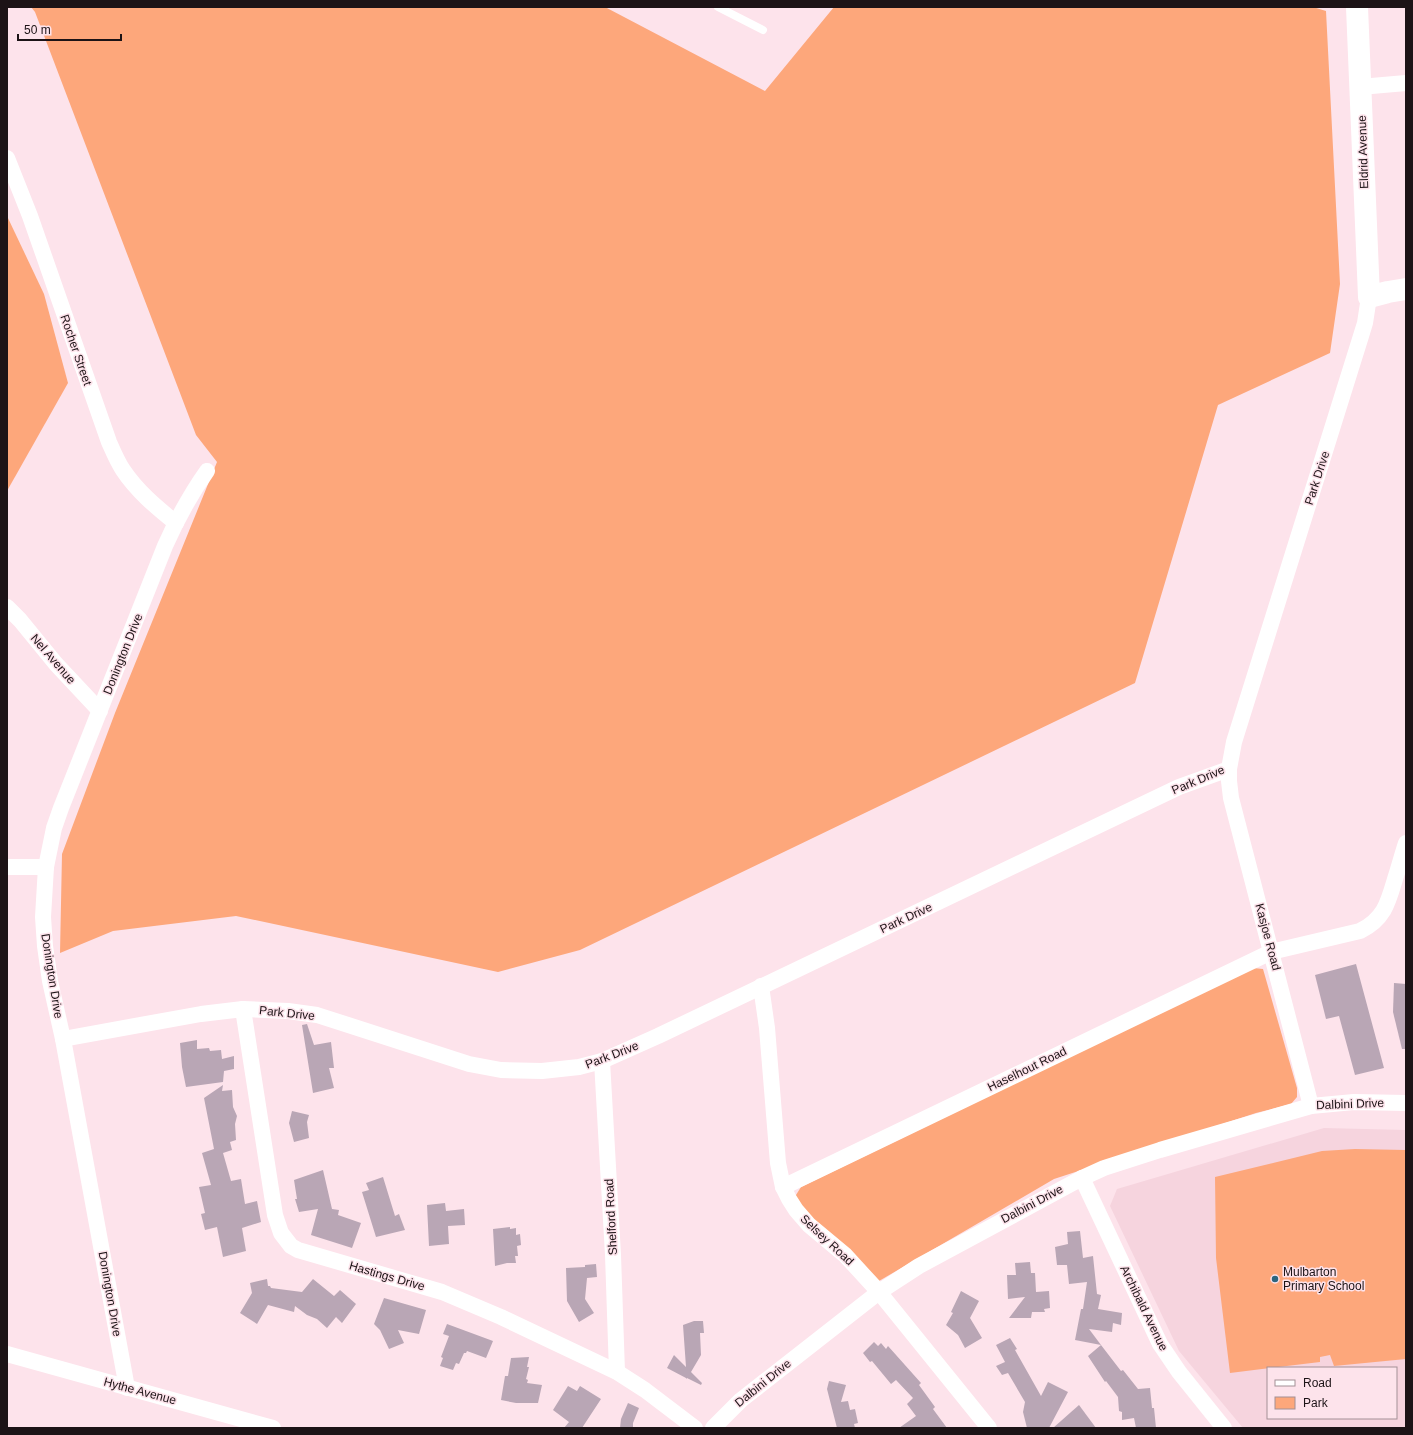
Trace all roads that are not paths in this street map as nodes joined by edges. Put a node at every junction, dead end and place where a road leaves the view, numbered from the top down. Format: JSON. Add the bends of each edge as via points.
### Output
{"nodes":[{"id":1,"x":718,"y":7,"type":"edge"},
{"id":2,"x":1357,"y":7,"type":"edge"},
{"id":3,"x":763,"y":30,"type":"dead end"},
{"id":4,"x":1406,"y":83,"type":"edge"},
{"id":5,"x":1360,"y":87,"type":"junction"},
{"id":6,"x":7,"y":158,"type":"edge"},
{"id":7,"x":1406,"y":289,"type":"edge"},
{"id":8,"x":1369,"y":297,"type":"junction"},
{"id":9,"x":207,"y":471,"type":"dead end"},
{"id":10,"x":176,"y":522,"type":"junction"},
{"id":11,"x":7,"y":607,"type":"edge"},
{"id":12,"x":100,"y":711,"type":"junction"},
{"id":13,"x":1229,"y":769,"type":"junction"},
{"id":14,"x":1406,"y":844,"type":"edge"},
{"id":15,"x":7,"y":867,"type":"edge"},
{"id":16,"x":46,"y":867,"type":"junction"},
{"id":17,"x":1271,"y":952,"type":"junction"},
{"id":18,"x":760,"y":986,"type":"junction"},
{"id":19,"x":243,"y":1009,"type":"junction"},
{"id":20,"x":63,"y":1039,"type":"junction"},
{"id":21,"x":602,"y":1061,"type":"junction"},
{"id":22,"x":1406,"y":1103,"type":"edge"},
{"id":23,"x":1311,"y":1106,"type":"junction"},
{"id":24,"x":1082,"y":1178,"type":"junction"},
{"id":25,"x":783,"y":1187,"type":"junction"},
{"id":26,"x":879,"y":1292,"type":"junction"},
{"id":27,"x":7,"y":1354,"type":"edge"},
{"id":28,"x":617,"y":1372,"type":"junction"},
{"id":29,"x":127,"y":1388,"type":"junction"},
{"id":30,"x":273,"y":1428,"type":"edge"},
{"id":31,"x":694,"y":1428,"type":"edge"},
{"id":32,"x":712,"y":1428,"type":"edge"},
{"id":33,"x":989,"y":1428,"type":"edge"},
{"id":34,"x":1224,"y":1428,"type":"edge"}],
"edges":[{"from":1,"to":3,"type":"lane"},
{"from":2,"to":5,"type":"street","name":"Eldrid Avenue"},
{"from":4,"to":5,"type":"street"},
{"from":5,"to":8,"type":"street","name":"Eldrid Avenue"},
{"from":6,"to":10,"type":"street","name":"Rocher Street","via":[[33,224],[109,442],[122,469],[134,484],[148,500]]},
{"from":7,"to":8,"type":"street"},
{"from":8,"to":13,"type":"street","name":"Park Drive","via":[[1365,323],[1234,742]]},
{"from":9,"to":10,"type":"street","name":"Donington Drive","via":[[191,493]]},
{"from":10,"to":12,"type":"street","name":"Donington Drive"},
{"from":11,"to":12,"type":"street","name":"Nel Avenue"},
{"from":12,"to":16,"type":"street","name":"Donington Drive","via":[[54,828]]},
{"from":13,"to":17,"type":"street","name":"Kasjoe Road","via":[[1231,798]]},
{"from":13,"to":18,"type":"street","name":"Park Drive","via":[[1179,787],[1026,862]]},
{"from":14,"to":17,"type":"street","name":"Haselhout Road","via":[[1388,903],[1376,921],[1360,931]]},
{"from":15,"to":16,"type":"street"},
{"from":16,"to":20,"type":"street","name":"Donington Drive","via":[[45,946]]},
{"from":17,"to":23,"type":"street","name":"Kasjoe Road"},
{"from":17,"to":25,"type":"street","name":"Haselhout Road"},
{"from":18,"to":21,"type":"street","name":"Park Drive"},
{"from":18,"to":25,"type":"street","name":"Selsey Road","via":[[767,1028],[778,1164]]},
{"from":19,"to":20,"type":"street","name":"Park Drive"},
{"from":19,"to":21,"type":"street","name":"Park Drive","via":[[317,1015],[469,1064],[501,1070],[548,1071]]},
{"from":19,"to":28,"type":"street","name":"Hastings Drive","via":[[275,1215],[280,1233],[291,1246],[323,1258],[442,1292]]},
{"from":20,"to":29,"type":"street","name":"Donington Drive"},
{"from":21,"to":28,"type":"street","name":"Shelford Road"},
{"from":22,"to":23,"type":"street","name":"Dalbini Drive","via":[[1354,1102]]},
{"from":23,"to":24,"type":"street","name":"Dalbini Drive","via":[[1160,1150]]},
{"from":24,"to":26,"type":"street","name":"Dalbini Drive","via":[[930,1260]]},
{"from":24,"to":34,"type":"street","name":"Archibald Avenue","via":[[1160,1344]]},
{"from":25,"to":26,"type":"street","name":"Selsey Road","via":[[801,1216],[845,1255]]},
{"from":26,"to":32,"type":"street","name":"Dalbini Drive","via":[[741,1400]]},
{"from":26,"to":33,"type":"street","name":"Selsey Road"},
{"from":27,"to":29,"type":"street","name":"Hythe Avenue"},
{"from":28,"to":31,"type":"street","name":"Hastings Drive"},
{"from":29,"to":30,"type":"street","name":"Hythe Avenue"}]}
